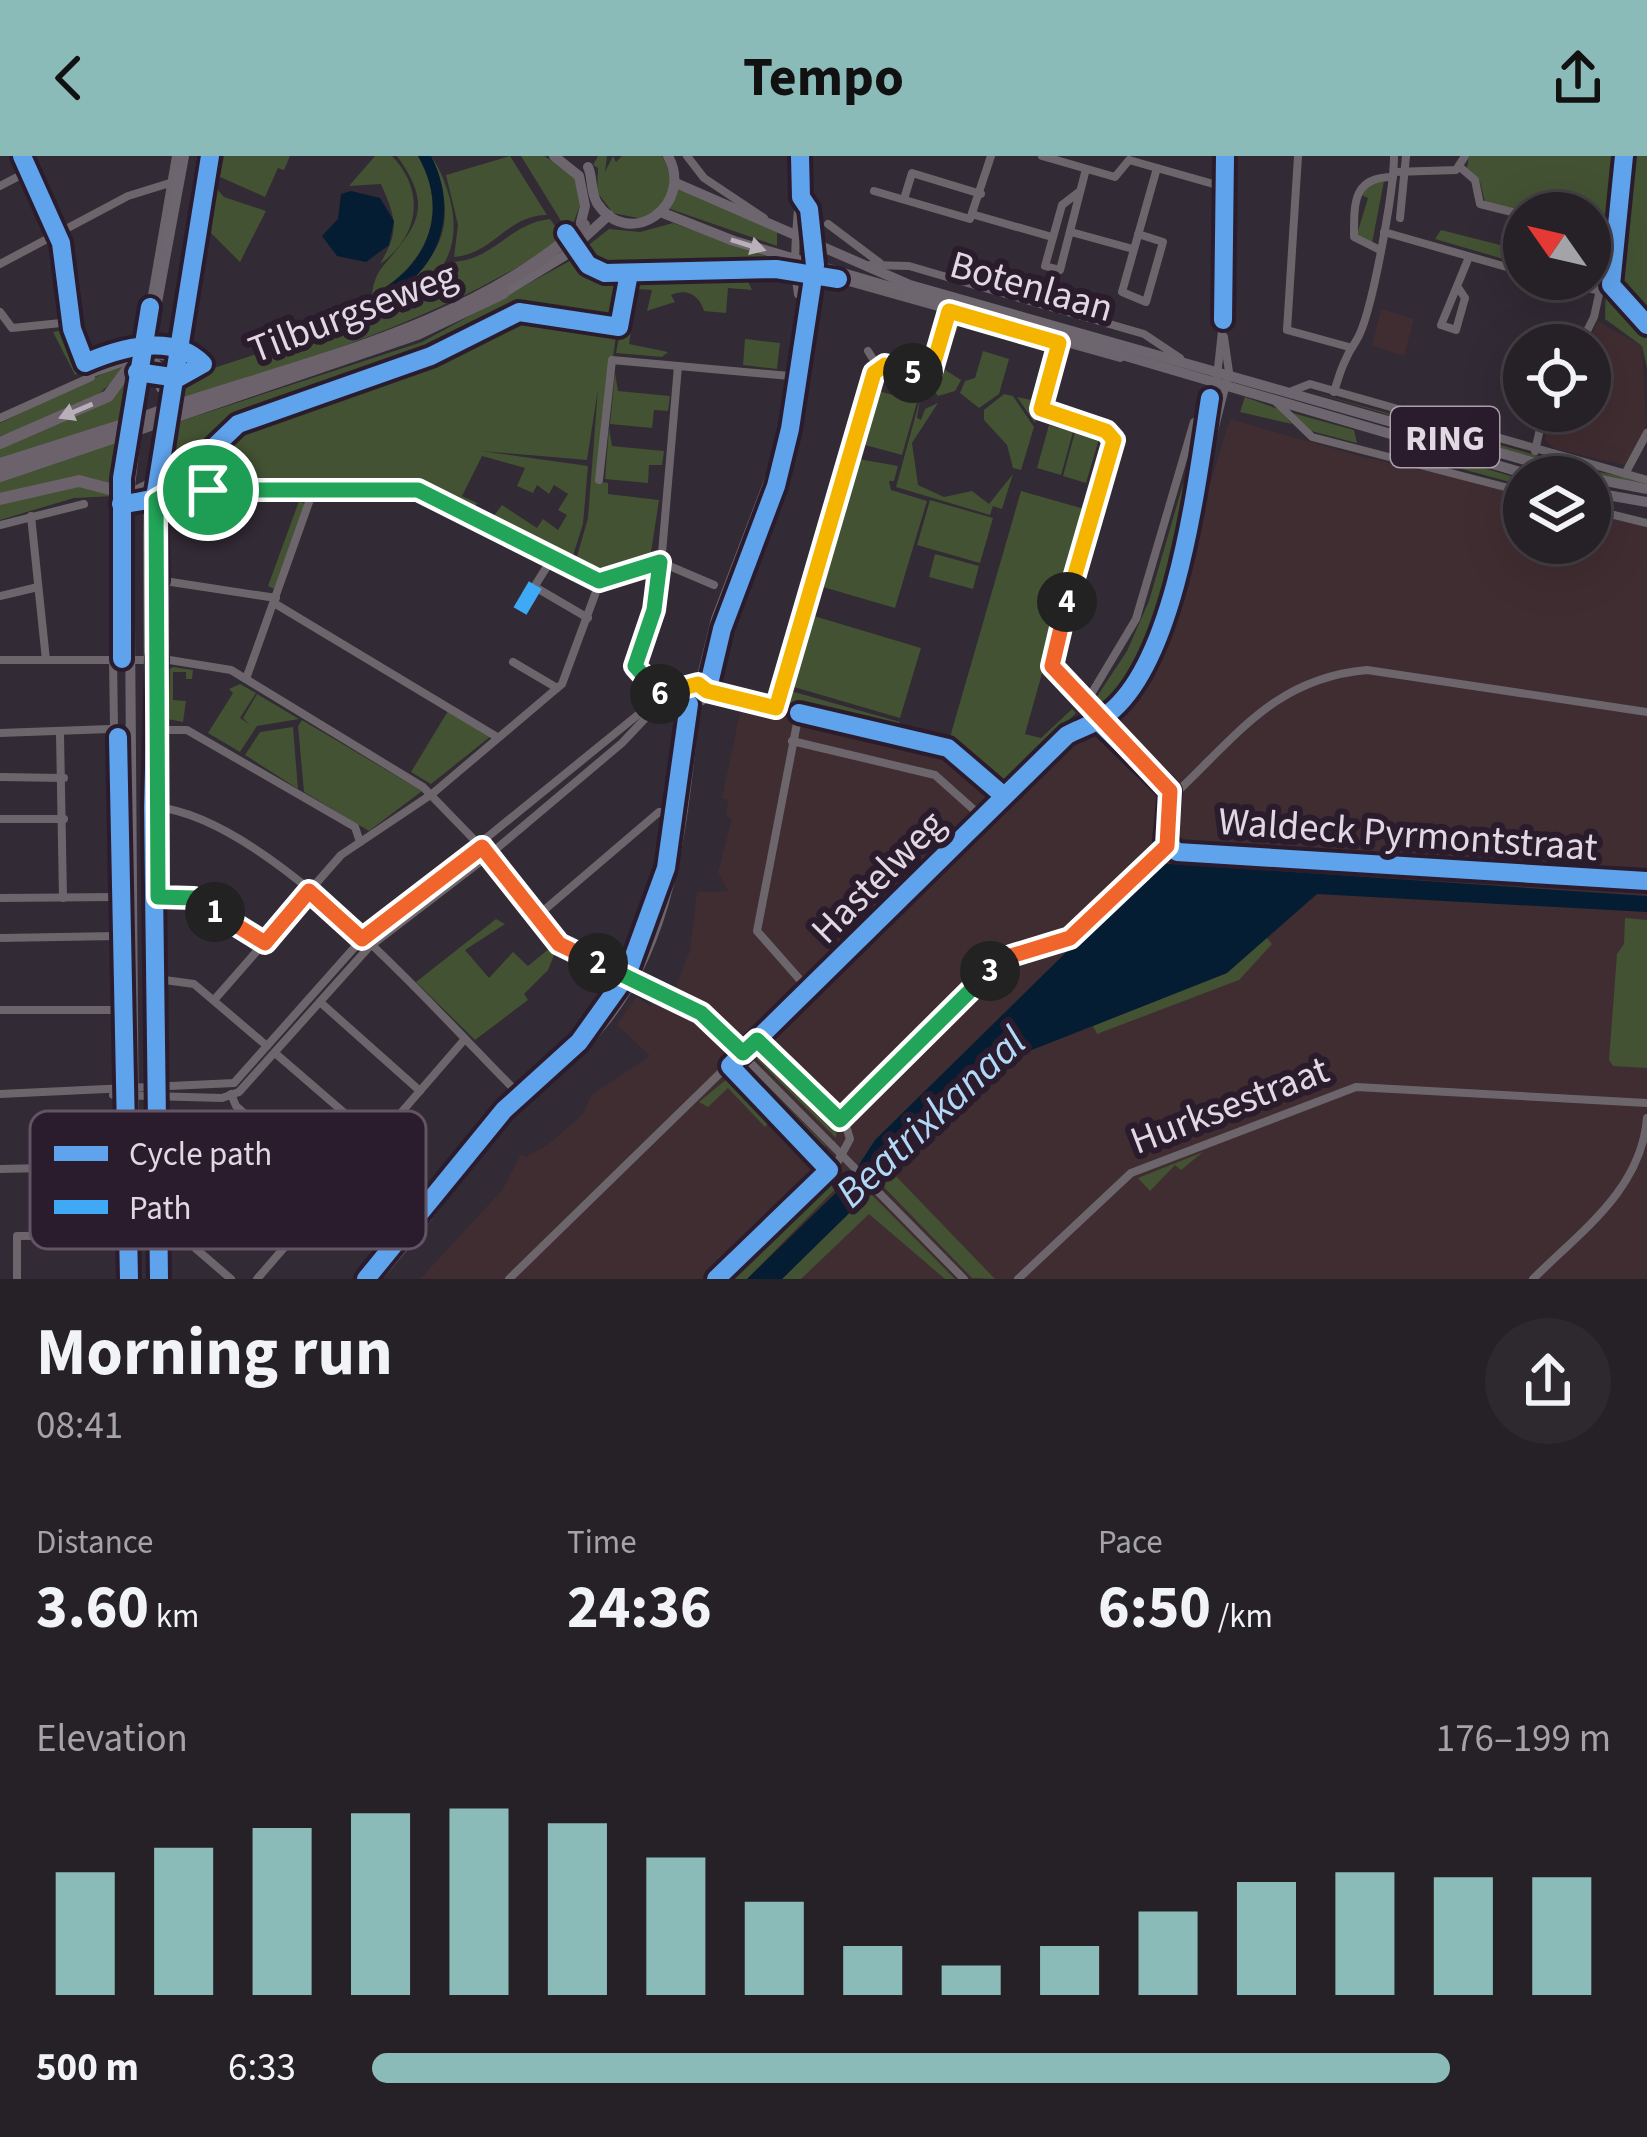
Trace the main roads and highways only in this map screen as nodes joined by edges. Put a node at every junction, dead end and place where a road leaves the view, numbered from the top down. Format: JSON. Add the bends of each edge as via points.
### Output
{"nodes":[{"id":1,"x":180,"y":156,"type":"edge"},
{"id":2,"x":202,"y":156,"type":"edge"},
{"id":3,"x":559,"y":156,"type":"edge"},
{"id":4,"x":671,"y":156,"type":"edge"},
{"id":5,"x":586,"y":166,"type":"edge"},
{"id":6,"x":676,"y":183,"type":"junction"},
{"id":7,"x":700,"y":192,"type":"junction"},
{"id":8,"x":665,"y":216,"type":"junction"},
{"id":9,"x":608,"y":219,"type":"junction"},
{"id":10,"x":584,"y":220,"type":"junction"},
{"id":11,"x":503,"y":293,"type":"joint"},
{"id":12,"x":147,"y":360,"type":"junction"},
{"id":13,"x":174,"y":412,"type":"junction"},
{"id":14,"x":125,"y":429,"type":"junction"},
{"id":15,"x":0,"y":442,"type":"edge"},
{"id":16,"x":158,"y":451,"type":"junction"},
{"id":17,"x":1516,"y":456,"type":"edge"},
{"id":18,"x":0,"y":464,"type":"edge"},
{"id":19,"x":1503,"y":467,"type":"edge"},
{"id":20,"x":0,"y":476,"type":"edge"},
{"id":21,"x":1611,"y":480,"type":"edge"},
{"id":22,"x":1647,"y":484,"type":"edge"},
{"id":23,"x":150,"y":487,"type":"junction"},
{"id":24,"x":129,"y":494,"type":"junction"},
{"id":25,"x":1611,"y":496,"type":"edge"},
{"id":26,"x":0,"y":499,"type":"edge"},
{"id":27,"x":1647,"y":502,"type":"edge"},
{"id":28,"x":131,"y":1111,"type":"edge"},
{"id":29,"x":154,"y":1111,"type":"edge"},
{"id":30,"x":132,"y":1249,"type":"edge"},
{"id":31,"x":156,"y":1249,"type":"edge"},
{"id":32,"x":132,"y":1279,"type":"edge"},
{"id":33,"x":156,"y":1279,"type":"edge"}],
"edges":[{"from":1,"to":12,"type":"main road"},
{"from":2,"to":16,"type":"main road"},
{"from":3,"to":5,"type":"main road"},
{"from":4,"to":6,"type":"main road","number":"RING"},
{"from":4,"to":7,"type":"main road","number":"RING","via":[[682,180]]},
{"from":5,"to":9,"type":"main road"},
{"from":5,"to":10,"type":"main road"},
{"from":6,"to":7,"type":"main road","number":"RING"},
{"from":6,"to":8,"type":"main road"},
{"from":7,"to":17,"type":"main road","name":"Botenlaan","number":"RING","via":[[863,267]]},
{"from":8,"to":9,"type":"main road","number":"RING","via":[[636,230]]},
{"from":8,"to":19,"type":"main road","name":"Botenlaan","number":"RING","one_way":true},
{"from":9,"to":10,"type":"main road"},
{"from":9,"to":11,"type":"main road","name":"Tilburgseweg"},
{"from":10,"to":13,"type":"highway","name":"Tilburgseweg","via":[[516,275],[437,316]]},
{"from":11,"to":13,"type":"highway","name":"Tilburgseweg","via":[[406,339]]},
{"from":12,"to":15,"type":"highway","one_way":true,"via":[[108,396]]},
{"from":12,"to":16,"type":"main road","via":[[163,373]]},
{"from":12,"to":24,"type":"main road"},
{"from":13,"to":14,"type":"highway","name":"Tilburgseweg","bridge":true},
{"from":14,"to":18,"type":"highway","name":"Tilburgseweg"},
{"from":14,"to":20,"type":"highway","name":"Tilburgseweg"},
{"from":16,"to":23,"type":"main road"},
{"from":21,"to":22,"type":"main road","number":"RING"},
{"from":23,"to":24,"type":"main road"},
{"from":23,"to":29,"type":"main road"},
{"from":24,"to":26,"type":"highway","via":[[79,481]]},
{"from":24,"to":28,"type":"main road"},
{"from":25,"to":27,"type":"main road"},
{"from":30,"to":32,"type":"main road"},
{"from":31,"to":33,"type":"main road"}]}
